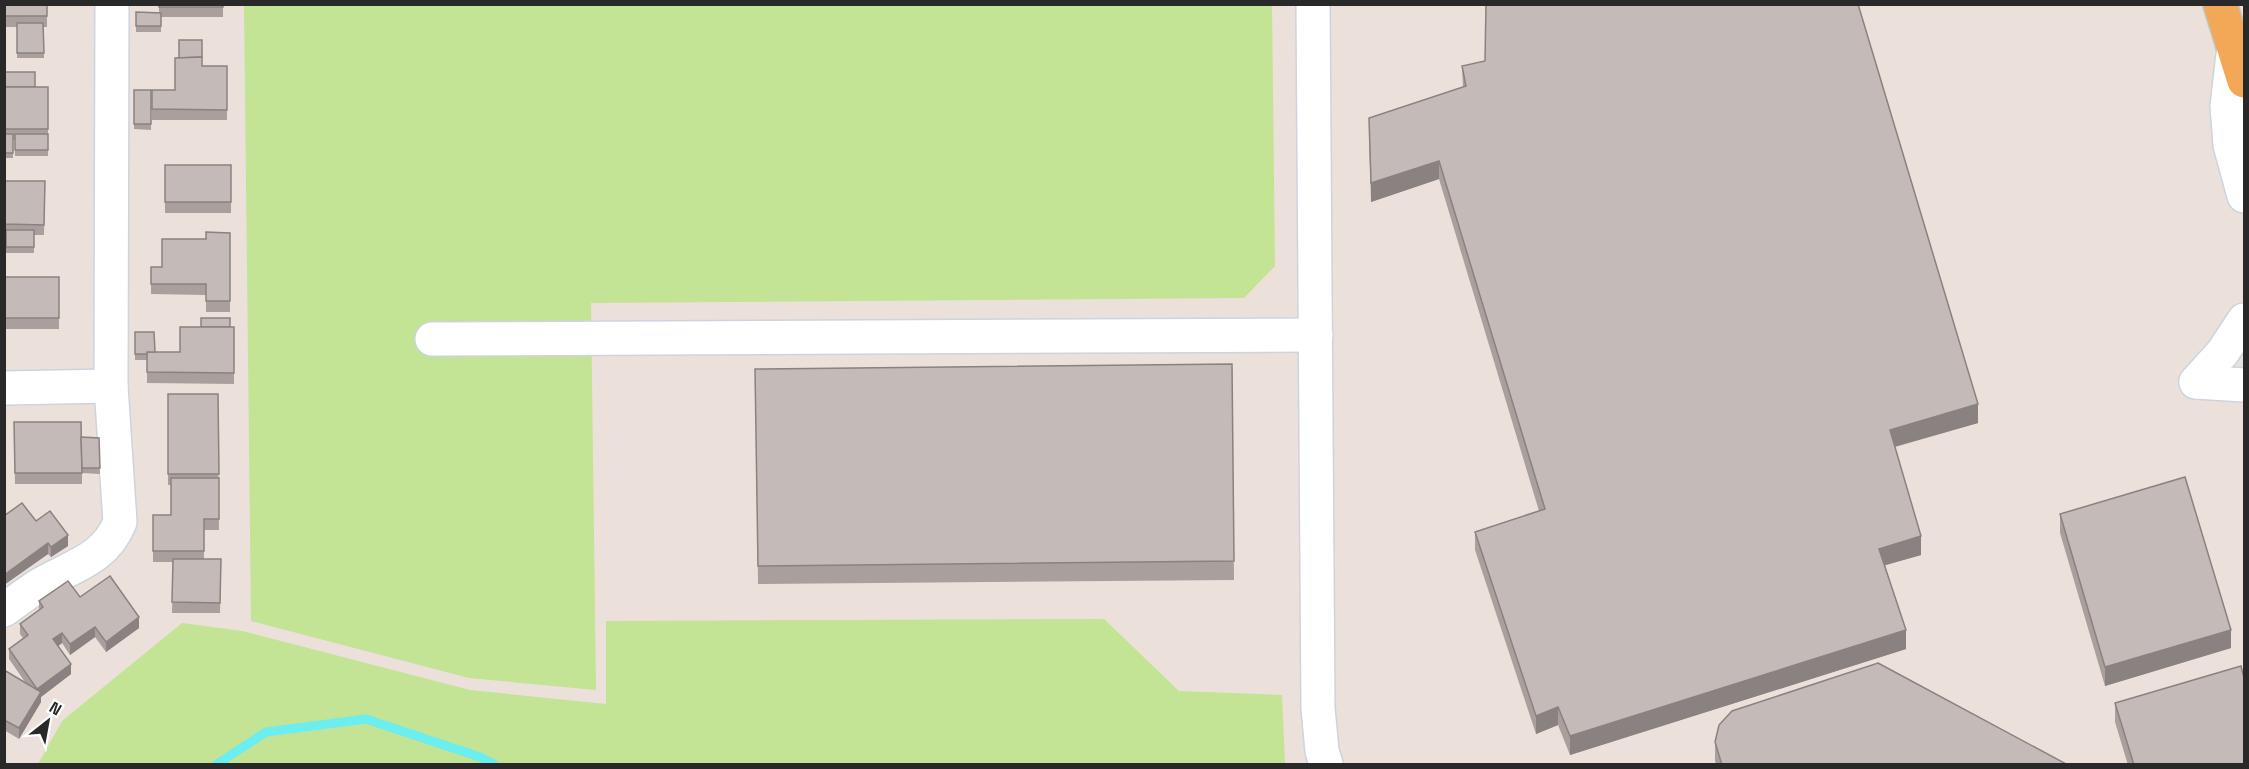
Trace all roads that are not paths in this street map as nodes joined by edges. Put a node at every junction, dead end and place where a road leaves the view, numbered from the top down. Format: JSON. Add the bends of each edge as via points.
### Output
{"nodes":[{"id":1,"x":112,"y":4,"type":"edge"},
{"id":2,"x":1313,"y":4,"type":"edge"},
{"id":3,"x":2220,"y":4,"type":"edge"},
{"id":4,"x":2234,"y":46,"type":"junction"},
{"id":5,"x":2244,"y":81,"type":"edge"},
{"id":6,"x":2244,"y":196,"type":"edge"},
{"id":7,"x":2244,"y":321,"type":"edge"},
{"id":8,"x":1316,"y":335,"type":"junction"},
{"id":9,"x":432,"y":339,"type":"dead end"},
{"id":10,"x":2244,"y":385,"type":"edge"},
{"id":11,"x":111,"y":386,"type":"junction"},
{"id":12,"x":4,"y":388,"type":"edge"},
{"id":13,"x":4,"y":610,"type":"edge"},
{"id":14,"x":1326,"y":765,"type":"edge"}],
"edges":[{"from":1,"to":11,"type":"street"},
{"from":2,"to":8,"type":"street"},
{"from":3,"to":4,"type":"main road"},
{"from":4,"to":5,"type":"main road"},
{"from":4,"to":6,"type":"street","via":[[2227,106],[2230,145]]},
{"from":7,"to":10,"type":"street","via":[[2196,382]]},
{"from":8,"to":9,"type":"street"},
{"from":8,"to":14,"type":"street","via":[[1318,708]]},
{"from":11,"to":12,"type":"street"},
{"from":11,"to":13,"type":"street","via":[[120,522],[113,540],[99,553],[41,584]]}]}
